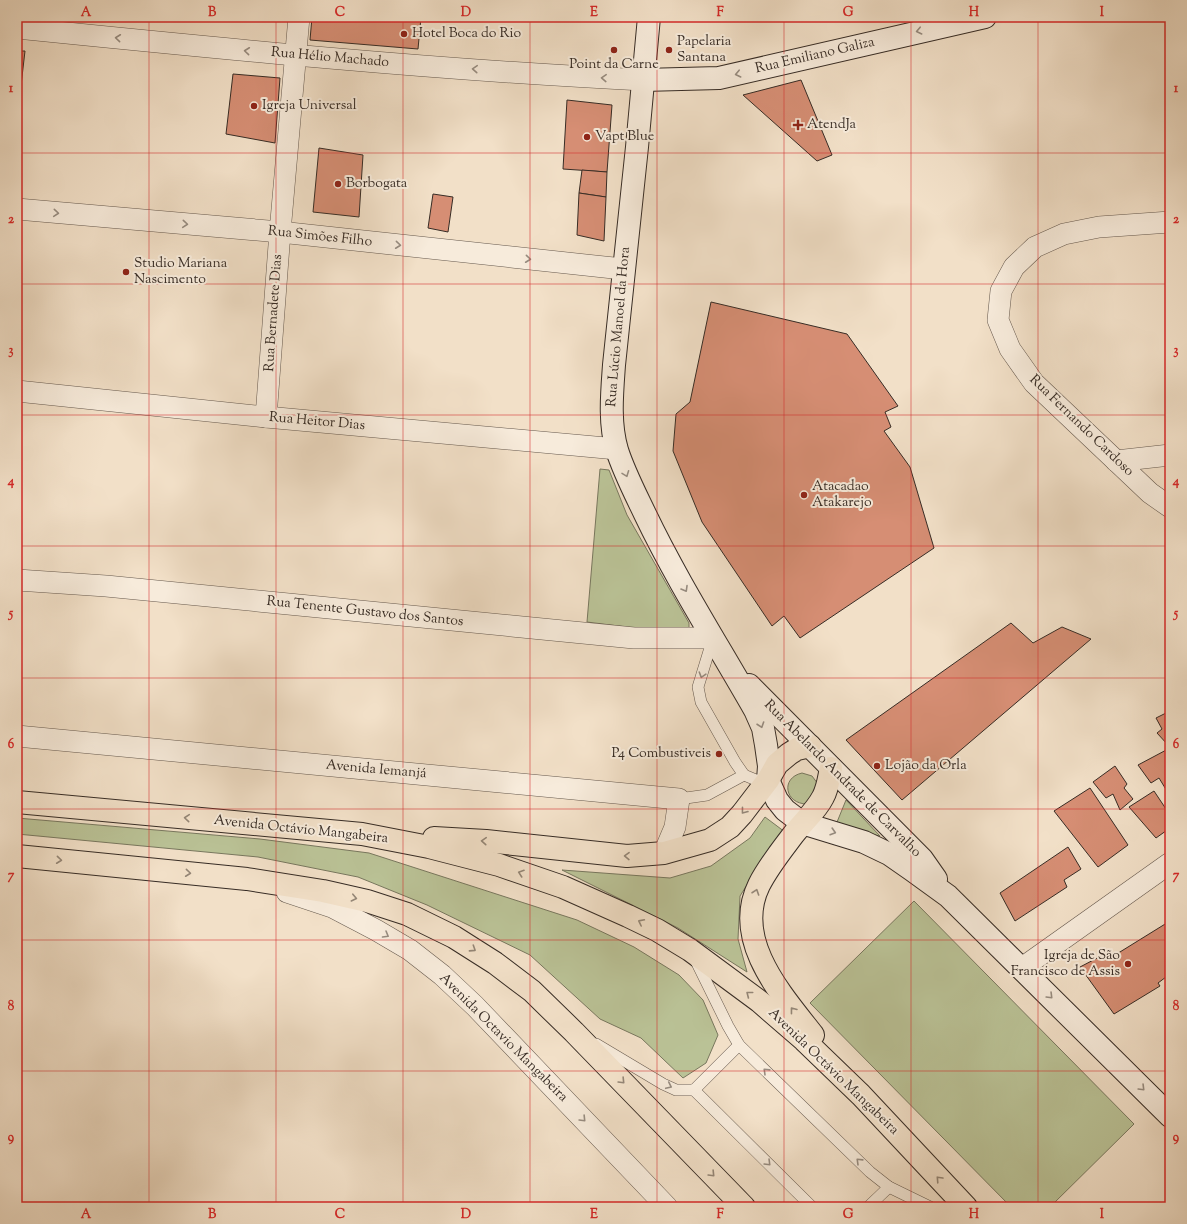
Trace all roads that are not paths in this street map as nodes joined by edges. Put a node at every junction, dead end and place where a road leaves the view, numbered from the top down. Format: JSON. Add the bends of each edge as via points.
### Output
{"nodes":[{"id":1,"x":299,"y":17,"type":"edge"},
{"id":2,"x":649,"y":17,"type":"edge"},
{"id":3,"x":985,"y":17,"type":"edge"},
{"id":4,"x":17,"y":28,"type":"edge"},
{"id":5,"x":296,"y":56,"type":"junction"},
{"id":6,"x":643,"y":80,"type":"junction"},
{"id":7,"x":17,"y":210,"type":"edge"},
{"id":8,"x":1170,"y":222,"type":"edge"},
{"id":9,"x":280,"y":232,"type":"junction"},
{"id":10,"x":623,"y":269,"type":"junction"},
{"id":11,"x":17,"y":391,"type":"edge"},
{"id":12,"x":266,"y":417,"type":"junction"},
{"id":13,"x":617,"y":449,"type":"junction"},
{"id":14,"x":1170,"y":455,"type":"edge"},
{"id":15,"x":1116,"y":461,"type":"junction"},
{"id":16,"x":1170,"y":507,"type":"edge"},
{"id":17,"x":17,"y":580,"type":"edge"},
{"id":18,"x":713,"y":638,"type":"junction"},
{"id":19,"x":730,"y":666,"type":"junction"},
{"id":20,"x":17,"y":736,"type":"edge"},
{"id":21,"x":810,"y":746,"type":"junction"},
{"id":22,"x":831,"y":768,"type":"junction"},
{"id":23,"x":744,"y":775,"type":"junction"},
{"id":24,"x":768,"y":780,"type":"junction"},
{"id":25,"x":679,"y":799,"type":"junction"},
{"id":26,"x":17,"y":802,"type":"edge"},
{"id":27,"x":802,"y":823,"type":"junction"},
{"id":28,"x":362,"y":834,"type":"junction"},
{"id":29,"x":664,"y":853,"type":"junction"},
{"id":30,"x":17,"y":856,"type":"edge"},
{"id":31,"x":1170,"y":863,"type":"edge"},
{"id":32,"x":247,"y":879,"type":"junction"},
{"id":33,"x":948,"y":896,"type":"junction"},
{"id":34,"x":690,"y":950,"type":"junction"},
{"id":35,"x":1022,"y":968,"type":"junction"},
{"id":36,"x":574,"y":1032,"type":"junction"},
{"id":37,"x":739,"y":1045,"type":"junction"},
{"id":38,"x":694,"y":1090,"type":"junction"},
{"id":39,"x":861,"y":1095,"type":"junction"},
{"id":40,"x":1170,"y":1116,"type":"edge"},
{"id":41,"x":889,"y":1187,"type":"junction"},
{"id":42,"x":667,"y":1207,"type":"edge"},
{"id":43,"x":744,"y":1207,"type":"edge"},
{"id":44,"x":812,"y":1207,"type":"edge"},
{"id":45,"x":868,"y":1207,"type":"edge"},
{"id":46,"x":930,"y":1207,"type":"edge"},
{"id":47,"x":966,"y":1207,"type":"edge"}],
"edges":[{"from":1,"to":5,"type":"street","name":"Rua Bernadete Dias"},
{"from":2,"to":6,"type":"street","name":"Rua Lúcio Manoel da Hora"},
{"from":3,"to":6,"type":"street","name":"Rua Emiliano Galiza","one_way":true,"via":[[719,78]]},
{"from":5,"to":4,"type":"street","name":"Rua Hélio Machado","one_way":true},
{"from":6,"to":5,"type":"street","name":"Rua Hélio Machado","one_way":true},
{"from":5,"to":9,"type":"street","name":"Rua Bernadete Dias"},
{"from":6,"to":10,"type":"street","name":"Rua Lúcio Manoel da Hora"},
{"from":7,"to":9,"type":"street","name":"Rua Simões Filho","one_way":true},
{"from":8,"to":15,"type":"street","name":"Rua Fernando Cardoso","via":[[1099,227],[1064,234],[1035,247],[1014,267],[1001,291],[998,320],[1010,349],[1034,383]]},
{"from":9,"to":10,"type":"street","name":"Rua Simões Filho","one_way":true},
{"from":9,"to":12,"type":"street","name":"Rua Bernadete Dias"},
{"from":10,"to":13,"type":"street","name":"Rua Lúcio Manoel da Hora","via":[[612,396]]},
{"from":11,"to":12,"type":"street","name":"Rua Heitor Dias"},
{"from":12,"to":13,"type":"street","name":"Rua Heitor Dias"},
{"from":13,"to":18,"type":"street","name":"Rua Lúcio Manoel da Hora","one_way":true,"via":[[627,478],[659,544]]},
{"from":14,"to":15,"type":"street"},
{"from":15,"to":16,"type":"street","name":"Rua Fernando Cardoso","via":[[1150,493]]},
{"from":17,"to":18,"type":"street","name":"Rua Tenente Gustavo dos Santos","via":[[106,586],[634,638]]},
{"from":18,"to":19,"type":"street","name":"Rua Abelardo Andrade de Carvalho"},
{"from":18,"to":23,"type":"lane","one_way":true,"via":[[698,687],[701,702]]},
{"from":19,"to":21,"type":"street","name":"Rua Abelardo Andrade de Carvalho"},
{"from":19,"to":24,"type":"street","name":"Rua Abelardo Andrade de Carvalho","one_way":true,"via":[[763,728]]},
{"from":20,"to":25,"type":"street","name":"Avenida Iemanjá"},
{"from":21,"to":22,"type":"street","name":"Rua Abelardo Andrade de Carvalho"},
{"from":21,"to":24,"type":"main road","via":[[789,754],[777,764]]},
{"from":22,"to":27,"type":"main road","via":[[824,796]]},
{"from":22,"to":33,"type":"street","name":"Rua Abelardo Andrade de Carvalho","via":[[922,859]]},
{"from":23,"to":24,"type":"lane","via":[[756,780]]},
{"from":23,"to":25,"type":"lane","via":[[707,795]]},
{"from":24,"to":27,"type":"street","name":"Rua Abelardo Andrade de Carvalho","via":[[777,800]]},
{"from":24,"to":29,"type":"main road","one_way":true,"via":[[730,827],[710,840]]},
{"from":25,"to":29,"type":"street","via":[[675,827]]},
{"from":28,"to":26,"type":"main road","name":"Avenida Octávio Mangabeira","one_way":true},
{"from":27,"to":33,"type":"street","name":"Rua Abelardo Andrade de Carvalho","one_way":true,"via":[[864,842],[889,854]]},
{"from":39,"to":27,"type":"main road","one_way":true,"via":[[767,974],[752,931],[752,906],[759,885]]},
{"from":29,"to":28,"type":"main road","one_way":true,"via":[[627,856],[486,841]]},
{"from":34,"to":28,"type":"main road","name":"Avenida Octávio Mangabeira","one_way":true,"via":[[657,930],[563,887],[499,865],[429,847]]},
{"from":30,"to":32,"type":"main road","one_way":true},
{"from":31,"to":35,"type":"street"},
{"from":32,"to":36,"type":"main road","one_way":true,"via":[[323,891],[407,914],[454,937],[495,963],[532,991]]},
{"from":32,"to":42,"type":"street","name":"Avenida Octavio Mangabeira","one_way":true,"via":[[332,907],[410,950],[475,1006]]},
{"from":33,"to":35,"type":"street","name":"Rua Abelardo Andrade de Carvalho"},
{"from":34,"to":37,"type":"lane"},
{"from":39,"to":34,"type":"main road","name":"Avenida Octávio Mangabeira","one_way":true,"via":[[759,1001]]},
{"from":35,"to":40,"type":"street","name":"Rua Abelardo Andrade de Carvalho","one_way":true},
{"from":36,"to":38,"type":"lane","one_way":true,"via":[[663,1084],[676,1090]]},
{"from":36,"to":43,"type":"main road","one_way":true},
{"from":37,"to":38,"type":"lane"},
{"from":41,"to":37,"type":"lane","one_way":true,"via":[[870,1172]]},
{"from":38,"to":44,"type":"lane","one_way":true},
{"from":47,"to":39,"type":"main road","name":"Avenida Octávio Mangabeira","one_way":true},
{"from":41,"to":45,"type":"lane"},
{"from":41,"to":46,"type":"lane"}]}
